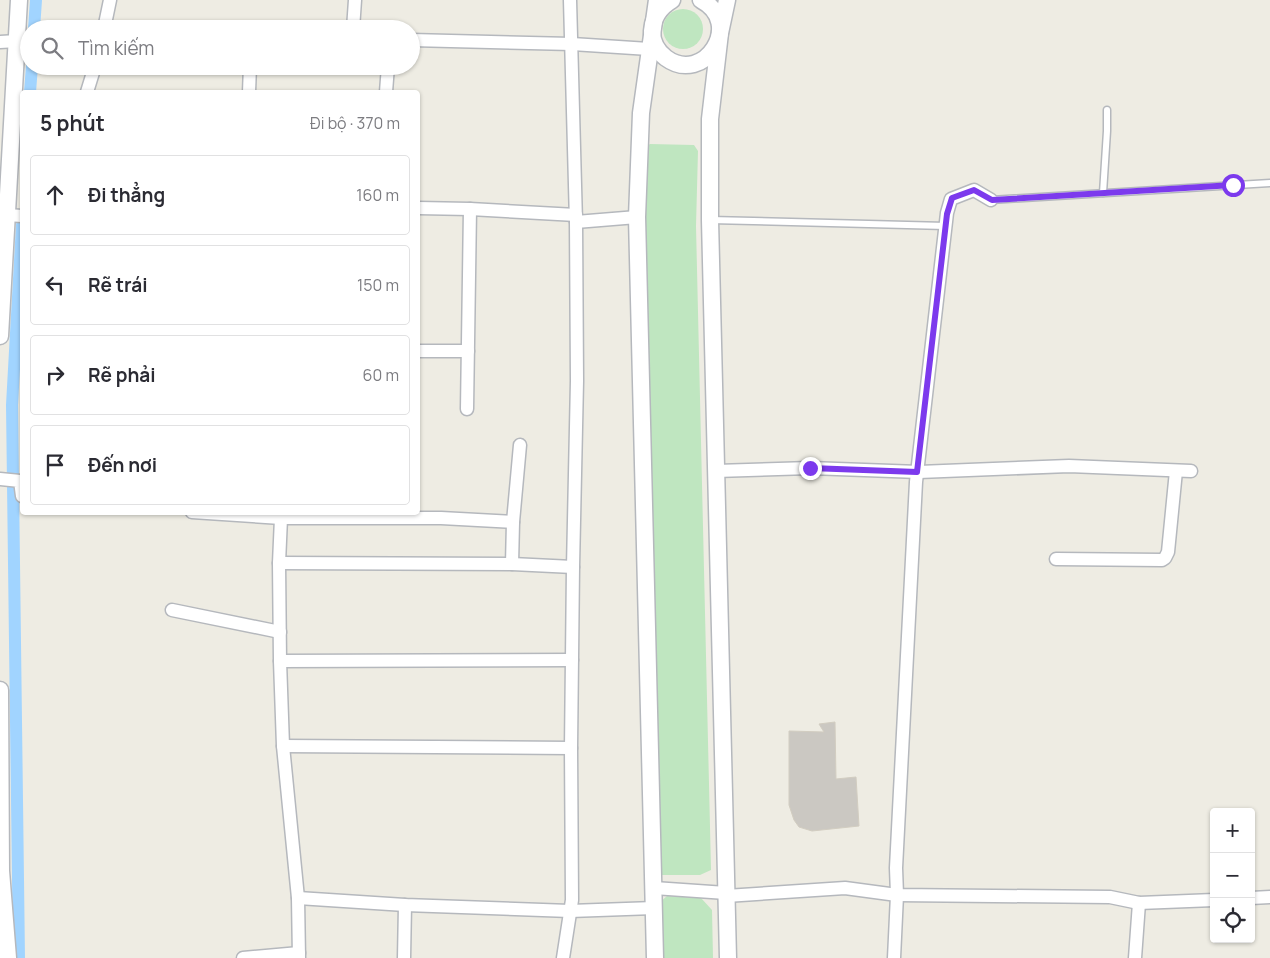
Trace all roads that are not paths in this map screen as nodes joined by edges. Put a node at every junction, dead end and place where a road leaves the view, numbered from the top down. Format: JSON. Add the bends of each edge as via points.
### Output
{"nodes":[{"id":1,"x":19,"y":0,"type":"edge"},
{"id":2,"x":110,"y":0,"type":"edge"},
{"id":3,"x":355,"y":0,"type":"edge"},
{"id":4,"x":570,"y":0,"type":"edge"},
{"id":5,"x":672,"y":0,"type":"edge"},
{"id":6,"x":701,"y":0,"type":"edge"},
{"id":7,"x":719,"y":0,"type":"edge"},
{"id":8,"x":727,"y":0,"type":"edge"},
{"id":9,"x":658,"y":9,"type":"edge"},
{"id":10,"x":106,"y":20,"type":"edge"},
{"id":11,"x":354,"y":20,"type":"edge"},
{"id":12,"x":720,"y":28,"type":"junction"},
{"id":13,"x":420,"y":40,"type":"edge"},
{"id":14,"x":17,"y":41,"type":"junction"},
{"id":15,"x":0,"y":42,"type":"edge"},
{"id":16,"x":572,"y":44,"type":"junction"},
{"id":17,"x":649,"y":49,"type":"junction"},
{"id":18,"x":93,"y":75,"type":"edge"},
{"id":19,"x":250,"y":75,"type":"edge"},
{"id":20,"x":387,"y":75,"type":"edge"},
{"id":21,"x":89,"y":90,"type":"edge"},
{"id":22,"x":249,"y":90,"type":"edge"},
{"id":23,"x":386,"y":90,"type":"edge"},
{"id":24,"x":1107,"y":110,"type":"dead end"},
{"id":25,"x":1270,"y":183,"type":"edge"},
{"id":26,"x":1103,"y":193,"type":"junction"},
{"id":27,"x":992,"y":200,"type":"joint"},
{"id":28,"x":420,"y":208,"type":"edge"},
{"id":29,"x":470,"y":209,"type":"junction"},
{"id":30,"x":15,"y":215,"type":"edge"},
{"id":31,"x":637,"y":217,"type":"junction"},
{"id":32,"x":576,"y":219,"type":"junction"},
{"id":33,"x":710,"y":220,"type":"junction"},
{"id":34,"x":946,"y":226,"type":"junction"},
{"id":35,"x":0,"y":336,"type":"edge"},
{"id":36,"x":420,"y":351,"type":"edge"},
{"id":37,"x":468,"y":351,"type":"junction"},
{"id":38,"x":467,"y":409,"type":"dead end"},
{"id":39,"x":520,"y":445,"type":"dead end"},
{"id":40,"x":716,"y":471,"type":"junction"},
{"id":41,"x":1176,"y":471,"type":"junction"},
{"id":42,"x":1191,"y":471,"type":"dead end"},
{"id":43,"x":917,"y":472,"type":"junction"},
{"id":44,"x":7,"y":480,"type":"edge"},
{"id":45,"x":20,"y":481,"type":"edge"},
{"id":46,"x":236,"y":515,"type":"edge"},
{"id":47,"x":281,"y":518,"type":"junction"},
{"id":48,"x":513,"y":522,"type":"junction"},
{"id":49,"x":1056,"y":559,"type":"dead end"},
{"id":50,"x":279,"y":563,"type":"junction"},
{"id":51,"x":512,"y":564,"type":"junction"},
{"id":52,"x":573,"y":567,"type":"junction"},
{"id":53,"x":172,"y":610,"type":"dead end"},
{"id":54,"x":280,"y":632,"type":"junction"},
{"id":55,"x":572,"y":660,"type":"junction"},
{"id":56,"x":280,"y":661,"type":"junction"},
{"id":57,"x":0,"y":690,"type":"edge"},
{"id":58,"x":284,"y":746,"type":"junction"},
{"id":59,"x":571,"y":748,"type":"junction"},
{"id":60,"x":1,"y":871,"type":"edge"},
{"id":61,"x":654,"y":888,"type":"junction"},
{"id":62,"x":726,"y":895,"type":"junction"},
{"id":63,"x":897,"y":895,"type":"junction"},
{"id":64,"x":1270,"y":897,"type":"edge"},
{"id":65,"x":298,"y":898,"type":"junction"},
{"id":66,"x":1255,"y":898,"type":"edge"},
{"id":67,"x":1210,"y":900,"type":"edge"},
{"id":68,"x":1139,"y":903,"type":"junction"},
{"id":69,"x":406,"y":905,"type":"junction"},
{"id":70,"x":654,"y":908,"type":"junction"},
{"id":71,"x":570,"y":911,"type":"junction"},
{"id":72,"x":299,"y":956,"type":"edge"},
{"id":73,"x":8,"y":958,"type":"edge"},
{"id":74,"x":243,"y":958,"type":"edge"},
{"id":75,"x":404,"y":958,"type":"edge"},
{"id":76,"x":563,"y":958,"type":"edge"},
{"id":77,"x":655,"y":958,"type":"edge"},
{"id":78,"x":728,"y":958,"type":"edge"},
{"id":79,"x":894,"y":958,"type":"edge"},
{"id":80,"x":1135,"y":958,"type":"edge"}],
"edges":[{"from":1,"to":14,"type":"street"},
{"from":2,"to":10,"type":"street"},
{"from":3,"to":11,"type":"street"},
{"from":4,"to":16,"type":"street"},
{"from":5,"to":9,"type":"street"},
{"from":6,"to":12,"type":"street","via":[[715,12]]},
{"from":7,"to":12,"type":"street"},
{"from":8,"to":12,"type":"street"},
{"from":9,"to":12,"type":"street","via":[[652,34],[658,50],[670,61],[692,64],[702,60],[717,44]]},
{"from":9,"to":17,"type":"street"},
{"from":12,"to":33,"type":"street","via":[[710,119]]},
{"from":13,"to":16,"type":"street"},
{"from":14,"to":15,"type":"street"},
{"from":14,"to":30,"type":"street"},
{"from":16,"to":17,"type":"street"},
{"from":16,"to":32,"type":"street"},
{"from":17,"to":31,"type":"street","via":[[641,113]]},
{"from":18,"to":21,"type":"street"},
{"from":19,"to":22,"type":"street"},
{"from":20,"to":23,"type":"street"},
{"from":24,"to":26,"type":"lane"},
{"from":25,"to":26,"type":"lane"},
{"from":26,"to":27,"type":"lane"},
{"from":27,"to":34,"type":"street","via":[[974,190],[952,198]]},
{"from":28,"to":29,"type":"street"},
{"from":29,"to":32,"type":"street"},
{"from":29,"to":37,"type":"street"},
{"from":30,"to":35,"type":"street"},
{"from":31,"to":32,"type":"street"},
{"from":31,"to":61,"type":"street"},
{"from":32,"to":52,"type":"street"},
{"from":33,"to":34,"type":"lane"},
{"from":33,"to":40,"type":"street"},
{"from":34,"to":43,"type":"street"},
{"from":36,"to":37,"type":"street"},
{"from":37,"to":38,"type":"street"},
{"from":39,"to":48,"type":"street"},
{"from":40,"to":43,"type":"street","via":[[810,468]]},
{"from":40,"to":62,"type":"street"},
{"from":41,"to":42,"type":"street"},
{"from":41,"to":43,"type":"street","via":[[1069,466]]},
{"from":41,"to":49,"type":"street","via":[[1165,558]]},
{"from":43,"to":63,"type":"street"},
{"from":44,"to":45,"type":"street"},
{"from":46,"to":47,"type":"street"},
{"from":47,"to":48,"type":"street","via":[[441,518]]},
{"from":47,"to":50,"type":"street"},
{"from":48,"to":51,"type":"street"},
{"from":50,"to":51,"type":"street"},
{"from":50,"to":54,"type":"street"},
{"from":51,"to":52,"type":"street"},
{"from":52,"to":55,"type":"street"},
{"from":53,"to":54,"type":"street"},
{"from":54,"to":56,"type":"street"},
{"from":55,"to":56,"type":"street"},
{"from":55,"to":59,"type":"street"},
{"from":56,"to":58,"type":"street"},
{"from":57,"to":60,"type":"street"},
{"from":58,"to":59,"type":"street"},
{"from":58,"to":65,"type":"street"},
{"from":59,"to":71,"type":"street"},
{"from":60,"to":73,"type":"street"},
{"from":61,"to":62,"type":"street"},
{"from":61,"to":70,"type":"street"},
{"from":62,"to":63,"type":"street","via":[[846,888]]},
{"from":62,"to":78,"type":"street"},
{"from":63,"to":68,"type":"street","via":[[1110,897]]},
{"from":63,"to":79,"type":"street"},
{"from":64,"to":66,"type":"street"},
{"from":65,"to":69,"type":"street"},
{"from":65,"to":72,"type":"street"},
{"from":67,"to":68,"type":"street"},
{"from":68,"to":80,"type":"street"},
{"from":69,"to":71,"type":"street"},
{"from":69,"to":75,"type":"street"},
{"from":70,"to":71,"type":"street"},
{"from":70,"to":77,"type":"street"},
{"from":71,"to":76,"type":"street"},
{"from":72,"to":74,"type":"street"}]}
